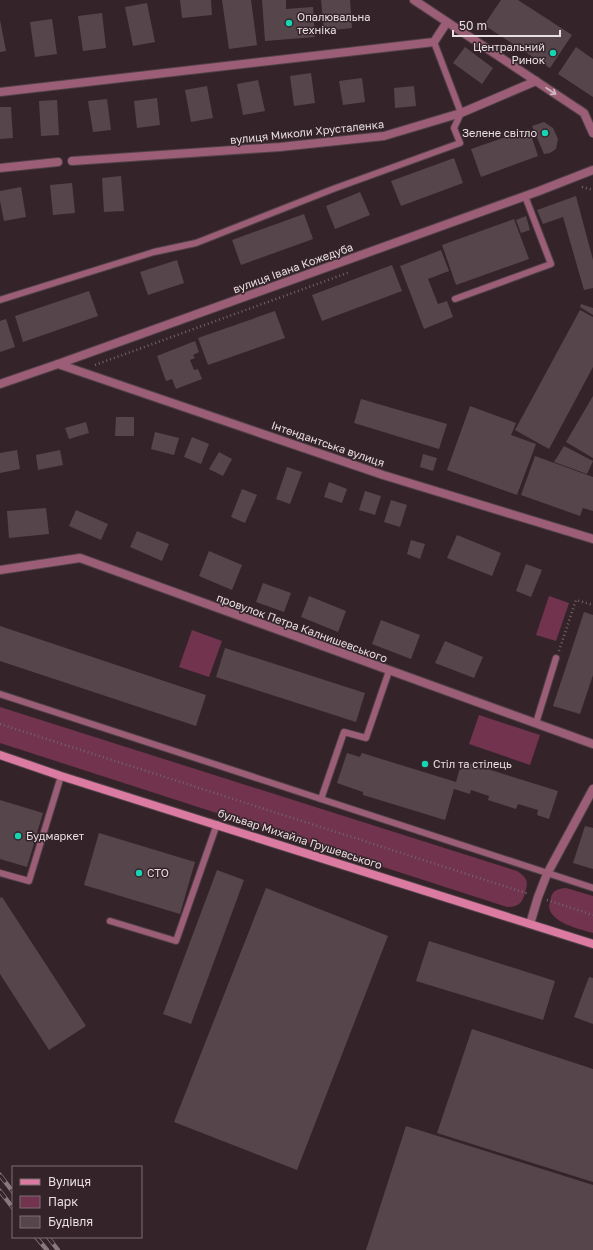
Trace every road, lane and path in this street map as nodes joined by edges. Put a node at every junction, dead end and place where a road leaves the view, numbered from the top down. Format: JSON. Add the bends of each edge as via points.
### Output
{"nodes":[{"id":1,"x":414,"y":0,"type":"edge"},
{"id":2,"x":447,"y":22,"type":"junction"},
{"id":3,"x":434,"y":42,"type":"junction"},
{"id":4,"x":536,"y":81,"type":"junction"},
{"id":5,"x":0,"y":92,"type":"edge"},
{"id":6,"x":461,"y":113,"type":"junction"},
{"id":7,"x":593,"y":134,"type":"edge"},
{"id":8,"x":72,"y":161,"type":"dead end"},
{"id":9,"x":58,"y":162,"type":"dead end"},
{"id":10,"x":0,"y":168,"type":"edge"},
{"id":11,"x":593,"y":170,"type":"edge"},
{"id":12,"x":525,"y":196,"type":"junction"},
{"id":13,"x":455,"y":298,"type":"dead end"},
{"id":14,"x":0,"y":300,"type":"edge"},
{"id":15,"x":58,"y":364,"type":"junction"},
{"id":16,"x":0,"y":384,"type":"edge"},
{"id":17,"x":593,"y":539,"type":"edge"},
{"id":18,"x":0,"y":570,"type":"edge"},
{"id":19,"x":593,"y":605,"type":"edge"},
{"id":20,"x":556,"y":658,"type":"joint"},
{"id":21,"x":389,"y":671,"type":"junction"},
{"id":22,"x":0,"y":694,"type":"edge"},
{"id":23,"x":536,"y":723,"type":"junction"},
{"id":24,"x":0,"y":724,"type":"edge"},
{"id":25,"x":593,"y":744,"type":"edge"},
{"id":26,"x":0,"y":755,"type":"edge"},
{"id":27,"x":61,"y":776,"type":"junction"},
{"id":28,"x":593,"y":789,"type":"edge"},
{"id":29,"x":321,"y":800,"type":"junction"},
{"id":30,"x":589,"y":804,"type":"edge"},
{"id":31,"x":217,"y":824,"type":"junction"},
{"id":32,"x":0,"y":873,"type":"edge"},
{"id":33,"x":547,"y":874,"type":"junction"},
{"id":34,"x":593,"y":888,"type":"edge"},
{"id":35,"x":538,"y":897,"type":"junction"},
{"id":36,"x":593,"y":915,"type":"edge"},
{"id":37,"x":110,"y":921,"type":"dead end"},
{"id":38,"x":530,"y":924,"type":"junction"},
{"id":39,"x":593,"y":944,"type":"edge"}],
"edges":[{"from":1,"to":2,"type":"street"},
{"from":2,"to":3,"type":"street"},
{"from":2,"to":4,"type":"street"},
{"from":3,"to":5,"type":"street"},
{"from":3,"to":6,"type":"lane"},
{"from":4,"to":6,"type":"street","name":"вулиця Миколи Хрусталенка"},
{"from":4,"to":7,"type":"street","one_way":true,"via":[[584,113]]},
{"from":6,"to":8,"type":"street","name":"вулиця Миколи Хрусталенка","via":[[384,136],[280,147]]},
{"from":6,"to":14,"type":"lane","via":[[454,128],[460,143],[196,243],[154,252]]},
{"from":9,"to":10,"type":"street"},
{"from":11,"to":12,"type":"street","name":"вулиця Івана Кожедуба"},
{"from":12,"to":13,"type":"lane","via":[[551,264]]},
{"from":12,"to":15,"type":"street","name":"вулиця Івана Кожедуба"},
{"from":15,"to":16,"type":"street","name":"вулиця Івана Кожедуба"},
{"from":15,"to":17,"type":"street","name":"Інтендантська вулиця","via":[[383,475]]},
{"from":18,"to":21,"type":"street","name":"провулок Петра Калнишевського","via":[[80,558]]},
{"from":19,"to":20,"type":"path","via":[[576,600]]},
{"from":20,"to":23,"type":"lane"},
{"from":21,"to":23,"type":"street","name":"провулок Петра Калнишевського"},
{"from":21,"to":29,"type":"lane","via":[[366,738],[344,732]]},
{"from":22,"to":29,"type":"lane"},
{"from":23,"to":25,"type":"street","name":"провулок Петра Калнишевського"},
{"from":24,"to":35,"type":"path"},
{"from":26,"to":27,"type":"main road","name":"бульвар Михайла Грушевського"},
{"from":27,"to":31,"type":"main road","name":"бульвар Михайла Грушевського"},
{"from":27,"to":32,"type":"lane","via":[[28,881]]},
{"from":28,"to":30,"type":"street"},
{"from":29,"to":33,"type":"lane"},
{"from":30,"to":33,"type":"street"},
{"from":31,"to":37,"type":"lane","via":[[176,941]]},
{"from":31,"to":38,"type":"main road","name":"бульвар Михайла Грушевського"},
{"from":33,"to":34,"type":"lane"},
{"from":33,"to":35,"type":"street"},
{"from":35,"to":36,"type":"path"},
{"from":35,"to":38,"type":"street"},
{"from":38,"to":39,"type":"main road","name":"бульвар Михайла Грушевського"}]}
